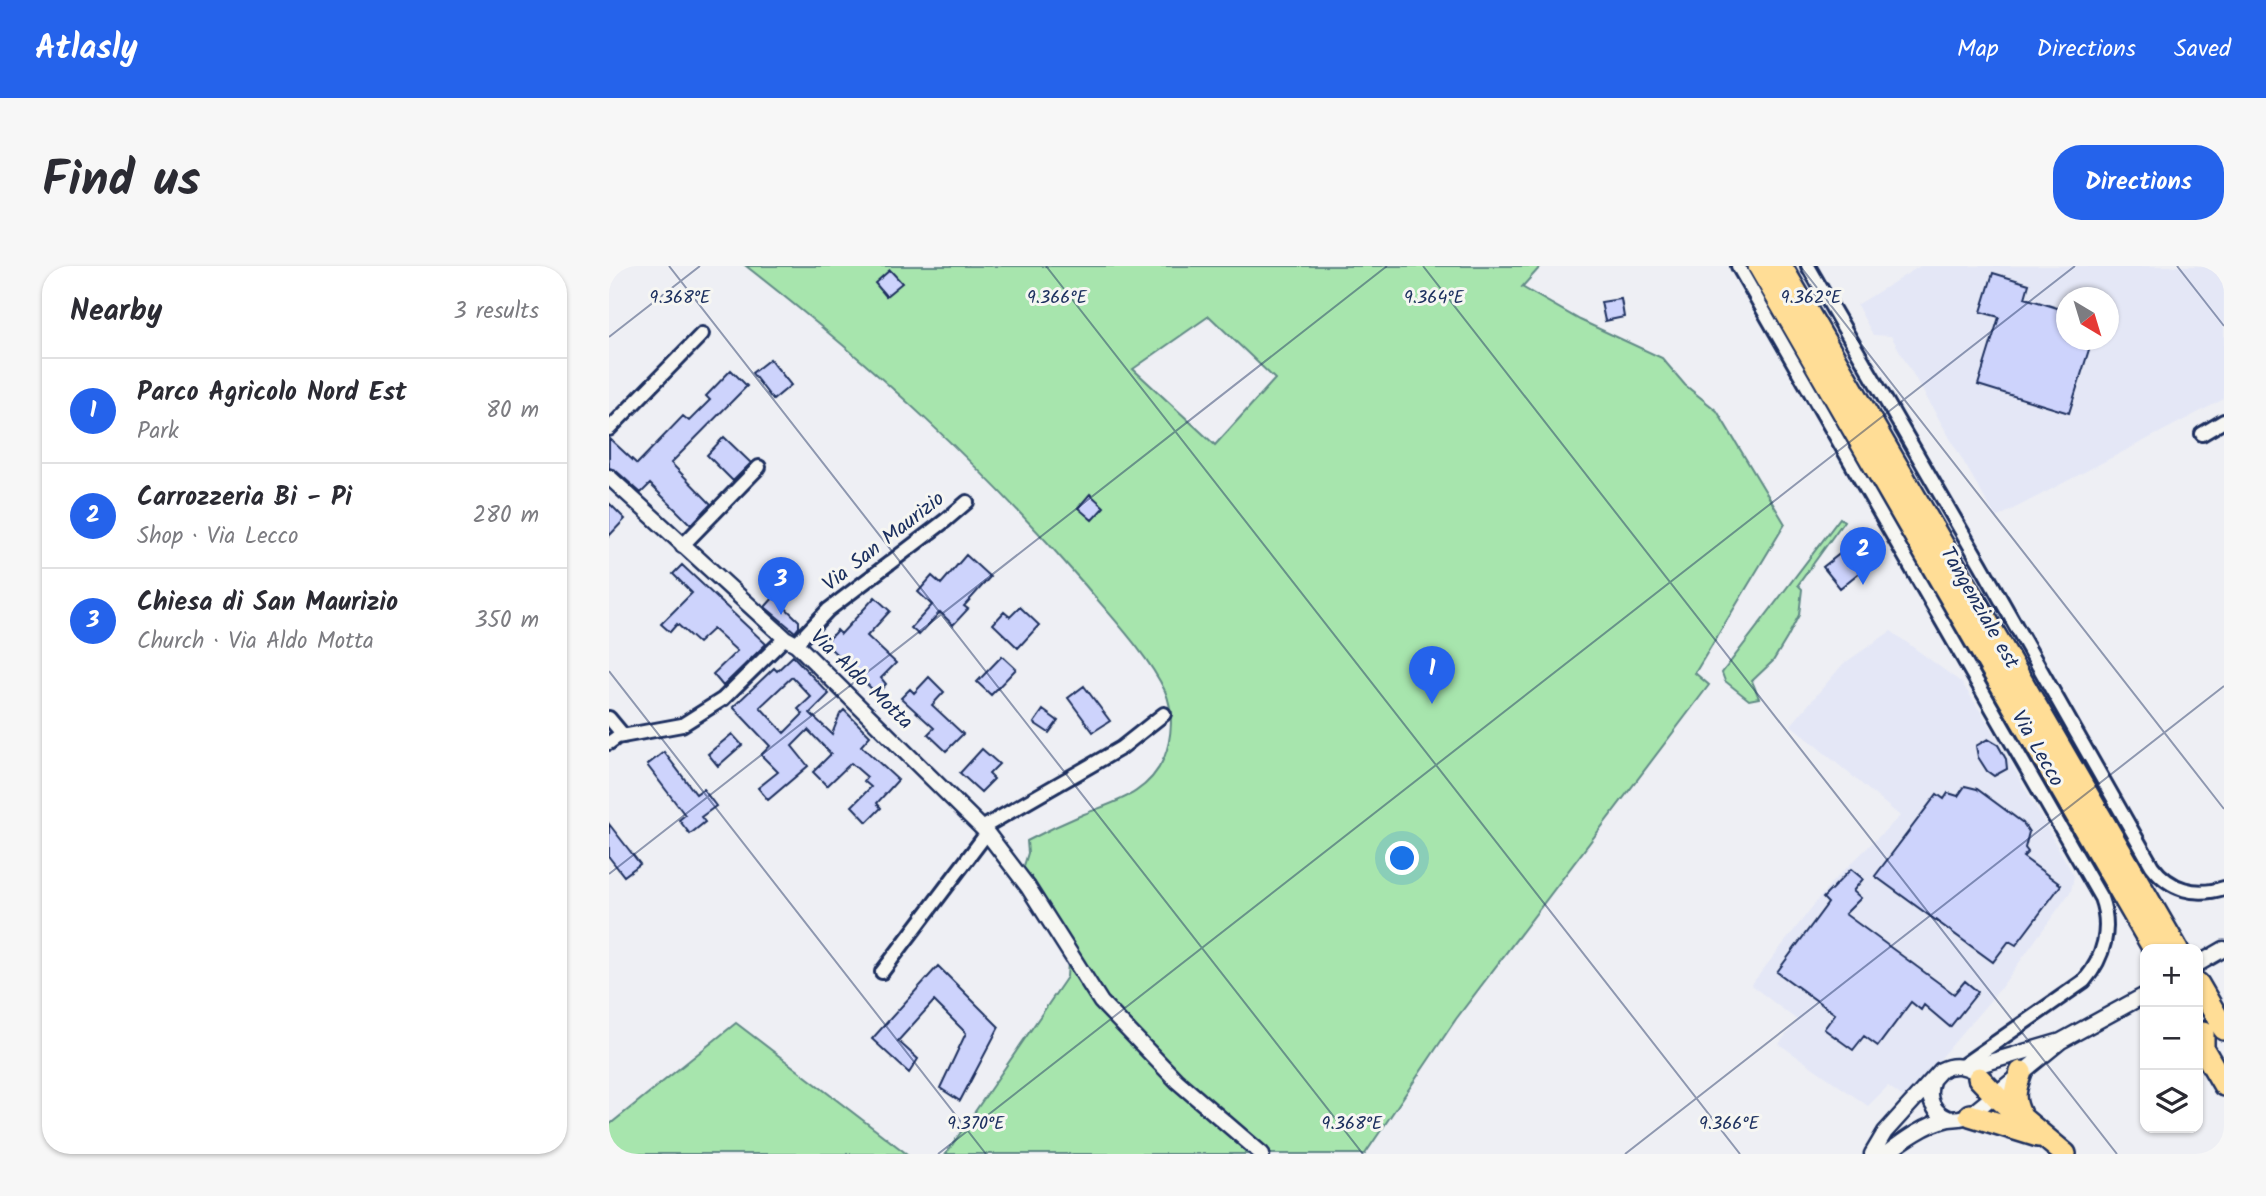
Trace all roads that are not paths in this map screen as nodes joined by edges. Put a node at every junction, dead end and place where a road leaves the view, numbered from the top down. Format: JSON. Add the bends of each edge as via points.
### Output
{"nodes":[{"id":1,"x":1738,"y":266,"type":"edge"},
{"id":2,"x":1759,"y":266,"type":"edge"},
{"id":3,"x":1781,"y":266,"type":"edge"},
{"id":4,"x":1808,"y":266,"type":"edge"},
{"id":5,"x":702,"y":334,"type":"dead end"},
{"id":6,"x":2224,"y":421,"type":"edge"},
{"id":7,"x":609,"y":429,"type":"edge"},
{"id":8,"x":2202,"y":434,"type":"dead end"},
{"id":9,"x":759,"y":467,"type":"dead end"},
{"id":10,"x":609,"y":477,"type":"edge"},
{"id":11,"x":967,"y":502,"type":"dead end"},
{"id":12,"x":683,"y":546,"type":"junction"},
{"id":13,"x":790,"y":641,"type":"junction"},
{"id":14,"x":1164,"y":714,"type":"dead end"},
{"id":15,"x":609,"y":719,"type":"edge"},
{"id":16,"x":629,"y":735,"type":"junction"},
{"id":17,"x":609,"y":743,"type":"edge"},
{"id":18,"x":984,"y":830,"type":"junction"},
{"id":19,"x":2224,"y":888,"type":"edge"},
{"id":20,"x":2151,"y":944,"type":"edge"},
{"id":21,"x":2174,"y":944,"type":"edge"},
{"id":22,"x":2224,"y":949,"type":"edge"},
{"id":23,"x":2203,"y":961,"type":"edge"},
{"id":24,"x":882,"y":972,"type":"dead end"},
{"id":25,"x":2203,"y":993,"type":"edge"},
{"id":26,"x":2139,"y":998,"type":"edge"},
{"id":27,"x":2224,"y":1029,"type":"edge"},
{"id":28,"x":2203,"y":1034,"type":"edge"},
{"id":29,"x":2061,"y":1041,"type":"junction"},
{"id":30,"x":2203,"y":1049,"type":"edge"},
{"id":31,"x":2224,"y":1070,"type":"edge"},
{"id":32,"x":1970,"y":1071,"type":"junction"},
{"id":33,"x":2021,"y":1073,"type":"junction"},
{"id":34,"x":1932,"y":1081,"type":"junction"},
{"id":35,"x":2224,"y":1085,"type":"edge"},
{"id":36,"x":1974,"y":1108,"type":"junction"},
{"id":37,"x":2020,"y":1114,"type":"junction"},
{"id":38,"x":2043,"y":1138,"type":"junction"},
{"id":39,"x":1262,"y":1154,"type":"edge"},
{"id":40,"x":1872,"y":1154,"type":"edge"},
{"id":41,"x":1886,"y":1154,"type":"edge"},
{"id":42,"x":2065,"y":1154,"type":"edge"}],
"edges":[{"from":1,"to":32,"type":"street","name":"Via Lecco","via":[[2105,909],[2105,940],[2084,981]]},
{"from":2,"to":20,"type":"highway","name":"Tangenziale est"},
{"from":3,"to":21,"type":"highway","name":"Tangenziale est"},
{"from":4,"to":19,"type":"street","name":"Via Lecco","via":[[2152,866],[2172,885],[2193,892]]},
{"from":5,"to":7,"type":"street"},
{"from":6,"to":8,"type":"street"},
{"from":9,"to":12,"type":"street"},
{"from":10,"to":12,"type":"street","name":"Via Aldo Motta"},
{"from":11,"to":13,"type":"street","name":"Via San Maurizio"},
{"from":12,"to":13,"type":"street","name":"Via Aldo Motta"},
{"from":13,"to":16,"type":"street","name":"Via San Maurizio","via":[[723,699],[683,725]]},
{"from":13,"to":18,"type":"street","name":"Via Aldo Motta"},
{"from":14,"to":18,"type":"street","via":[[1121,748]]},
{"from":15,"to":16,"type":"street"},
{"from":16,"to":17,"type":"street","name":"Via San Maurizio"},
{"from":18,"to":24,"type":"street"},
{"from":18,"to":39,"type":"street","name":"Via Aldo Motta","via":[[1028,887],[1101,1002],[1177,1081]]},
{"from":22,"to":23,"type":"street"},
{"from":25,"to":27,"type":"highway"},
{"from":26,"to":29,"type":"street"},
{"from":28,"to":31,"type":"highway"},
{"from":29,"to":32,"type":"street"},
{"from":29,"to":33,"type":"street"},
{"from":30,"to":35,"type":"highway"},
{"from":32,"to":34,"type":"street","via":[[1947,1067]]},
{"from":32,"to":36,"type":"highway"},
{"from":33,"to":36,"type":"street"},
{"from":33,"to":37,"type":"highway","via":[[2014,1091]]},
{"from":34,"to":36,"type":"street","via":[[1929,1094],[1934,1107]]},
{"from":34,"to":40,"type":"street","via":[[1885,1132]]},
{"from":36,"to":37,"type":"highway"},
{"from":36,"to":38,"type":"highway"},
{"from":36,"to":41,"type":"street","via":[[1926,1127]]},
{"from":37,"to":38,"type":"highway"},
{"from":38,"to":42,"type":"highway"}]}
